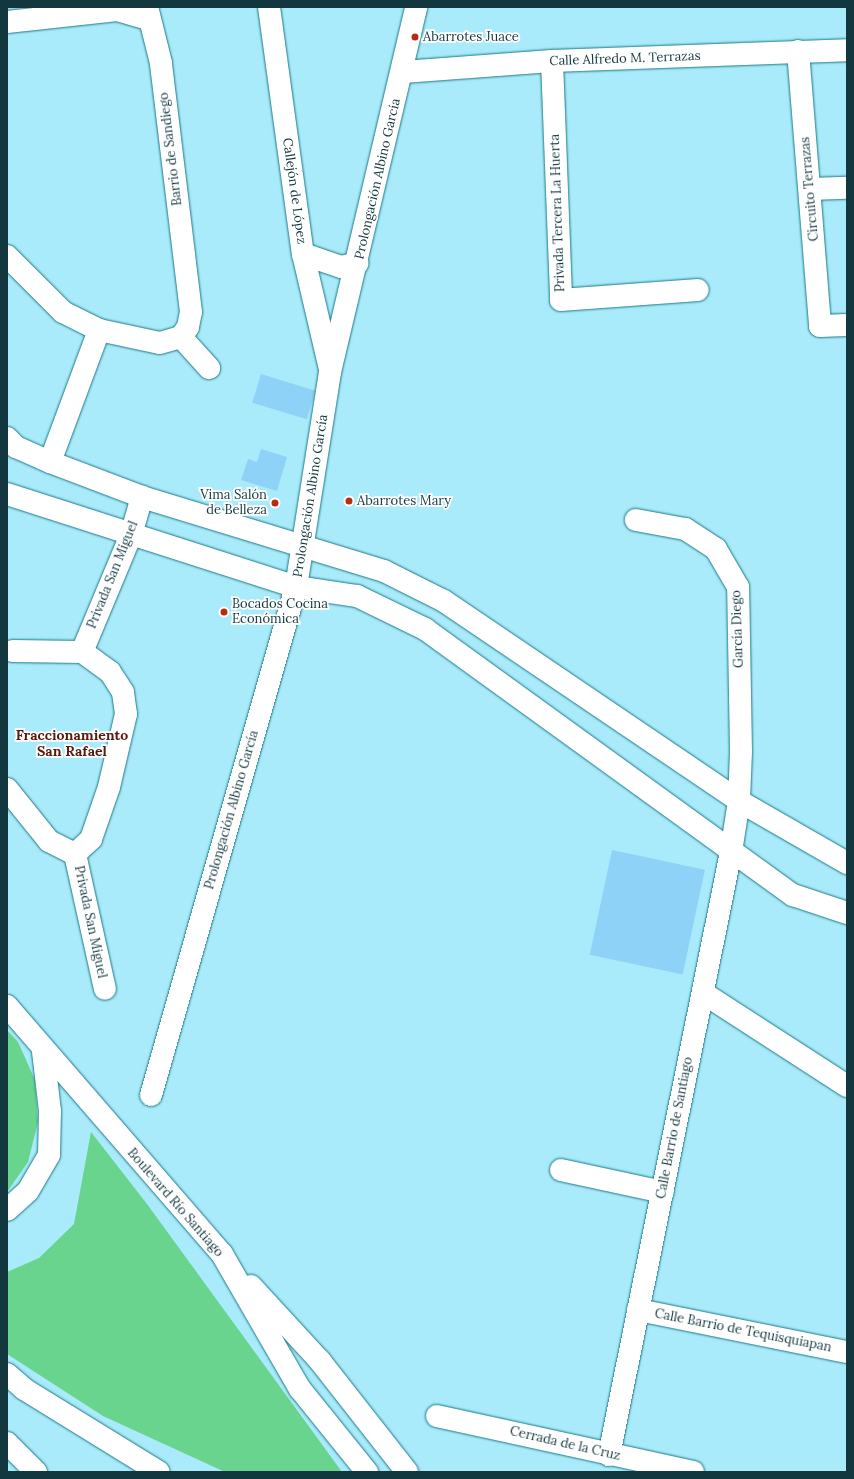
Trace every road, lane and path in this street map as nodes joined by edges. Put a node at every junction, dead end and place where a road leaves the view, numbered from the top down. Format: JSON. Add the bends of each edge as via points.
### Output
{"nodes":[{"id":1,"x":269,"y":7,"type":"edge"},
{"id":2,"x":416,"y":7,"type":"edge"},
{"id":3,"x":147,"y":13,"type":"edge"},
{"id":4,"x":7,"y":22,"type":"edge"},
{"id":5,"x":847,"y":50,"type":"edge"},
{"id":6,"x":798,"y":51,"type":"junction"},
{"id":7,"x":552,"y":62,"type":"junction"},
{"id":8,"x":403,"y":72,"type":"junction"},
{"id":9,"x":847,"y":188,"type":"edge"},
{"id":10,"x":810,"y":189,"type":"junction"},
{"id":11,"x":302,"y":254,"type":"junction"},
{"id":12,"x":7,"y":256,"type":"edge"},
{"id":13,"x":358,"y":263,"type":"junction"},
{"id":14,"x":698,"y":290,"type":"dead end"},
{"id":15,"x":847,"y":325,"type":"edge"},
{"id":16,"x":99,"y":330,"type":"junction"},
{"id":17,"x":181,"y":337,"type":"junction"},
{"id":18,"x":209,"y":368,"type":"dead end"},
{"id":19,"x":330,"y":372,"type":"junction"},
{"id":20,"x":7,"y":438,"type":"edge"},
{"id":21,"x":50,"y":462,"type":"junction"},
{"id":22,"x":7,"y":494,"type":"edge"},
{"id":23,"x":142,"y":497,"type":"junction"},
{"id":24,"x":636,"y":520,"type":"dead end"},
{"id":25,"x":131,"y":535,"type":"junction"},
{"id":26,"x":304,"y":548,"type":"junction"},
{"id":27,"x":296,"y":587,"type":"junction"},
{"id":28,"x":9,"y":651,"type":"edge"},
{"id":29,"x":82,"y":652,"type":"junction"},
{"id":30,"x":7,"y":789,"type":"edge"},
{"id":31,"x":739,"y":801,"type":"junction"},
{"id":32,"x":730,"y":852,"type":"junction"},
{"id":33,"x":76,"y":854,"type":"junction"},
{"id":34,"x":847,"y":863,"type":"edge"},
{"id":35,"x":847,"y":913,"type":"edge"},
{"id":36,"x":105,"y":989,"type":"dead end"},
{"id":37,"x":703,"y":993,"type":"junction"},
{"id":38,"x":7,"y":1006,"type":"edge"},
{"id":39,"x":43,"y":1051,"type":"junction"},
{"id":40,"x":847,"y":1086,"type":"edge"},
{"id":41,"x":151,"y":1095,"type":"dead end"},
{"id":42,"x":561,"y":1170,"type":"dead end"},
{"id":43,"x":662,"y":1192,"type":"junction"},
{"id":44,"x":7,"y":1210,"type":"edge"},
{"id":45,"x":222,"y":1254,"type":"junction"},
{"id":46,"x":638,"y":1310,"type":"junction"},
{"id":47,"x":847,"y":1352,"type":"edge"},
{"id":48,"x":7,"y":1374,"type":"edge"},
{"id":49,"x":437,"y":1416,"type":"dead end"},
{"id":50,"x":7,"y":1443,"type":"edge"},
{"id":51,"x":609,"y":1455,"type":"junction"},
{"id":52,"x":36,"y":1472,"type":"edge"},
{"id":53,"x":158,"y":1472,"type":"edge"},
{"id":54,"x":367,"y":1472,"type":"edge"},
{"id":55,"x":407,"y":1472,"type":"edge"},
{"id":56,"x":693,"y":1472,"type":"edge"}],
"edges":[{"from":1,"to":11,"type":"street","name":"Callejón de López"},
{"from":2,"to":8,"type":"street","name":"Prolongación Albino García"},
{"from":3,"to":4,"type":"street","name":"Barrio de Sandiego","via":[[117,10]]},
{"from":3,"to":17,"type":"street","name":"Barrio de Sandiego","via":[[161,63],[191,312],[188,327]]},
{"from":5,"to":6,"type":"street","name":"Calle Alfredo M. Terrazas"},
{"from":6,"to":7,"type":"street","name":"Calle Alfredo M. Terrazas"},
{"from":6,"to":10,"type":"street","name":"Circuito Terrazas"},
{"from":7,"to":8,"type":"street","name":"Calle Alfredo M. Terrazas"},
{"from":7,"to":14,"type":"street","name":"Privada Tercera La Huerta","via":[[561,300]]},
{"from":8,"to":13,"type":"street","name":"Prolongación Albino García"},
{"from":9,"to":10,"type":"street"},
{"from":10,"to":15,"type":"street","name":"Circuito Terrazas","via":[[820,326]]},
{"from":11,"to":13,"type":"street","via":[[341,267]]},
{"from":11,"to":19,"type":"street","name":"Callejón de López"},
{"from":12,"to":16,"type":"street","via":[[63,312]]},
{"from":13,"to":19,"type":"street","name":"Prolongación Albino García"},
{"from":16,"to":17,"type":"street","via":[[160,343]]},
{"from":16,"to":21,"type":"street"},
{"from":17,"to":18,"type":"street"},
{"from":19,"to":26,"type":"street","name":"Prolongación Albino García"},
{"from":20,"to":21,"type":"street","via":[[16,447]]},
{"from":21,"to":23,"type":"street"},
{"from":22,"to":25,"type":"street"},
{"from":23,"to":25,"type":"street","name":"Privada San Miguel"},
{"from":23,"to":26,"type":"street"},
{"from":24,"to":31,"type":"street","name":"García Diego","via":[[685,529],[716,549],[738,587]]},
{"from":25,"to":27,"type":"street"},
{"from":25,"to":29,"type":"street","name":"Privada San Miguel"},
{"from":26,"to":27,"type":"street","name":"Prolongación Albino García"},
{"from":26,"to":31,"type":"street","via":[[384,571],[444,601]]},
{"from":27,"to":32,"type":"street","via":[[357,596],[425,629],[521,696]]},
{"from":27,"to":41,"type":"street","name":"Prolongación Albino García"},
{"from":28,"to":29,"type":"street"},
{"from":29,"to":33,"type":"street","name":"Privada San Miguel","via":[[110,672],[123,692],[126,714],[109,787],[91,839]]},
{"from":30,"to":33,"type":"street","name":"Privada San Miguel","via":[[49,841]]},
{"from":31,"to":32,"type":"street","name":"Calle Barrio de Santiago"},
{"from":31,"to":34,"type":"street"},
{"from":32,"to":35,"type":"street","via":[[793,896]]},
{"from":32,"to":37,"type":"street","name":"Calle Barrio de Santiago"},
{"from":33,"to":36,"type":"street","name":"Privada San Miguel"},
{"from":37,"to":40,"type":"street"},
{"from":37,"to":43,"type":"street","name":"Calle Barrio de Santiago"},
{"from":38,"to":39,"type":"street","name":"Boulevard Río Santiago"},
{"from":39,"to":44,"type":"street","via":[[50,1111],[49,1155],[28,1191]]},
{"from":39,"to":45,"type":"street","name":"Boulevard Río Santiago"},
{"from":42,"to":43,"type":"street"},
{"from":43,"to":46,"type":"street","name":"Calle Barrio de Santiago"},
{"from":45,"to":54,"type":"street","name":"Boulevard Río Santiago","via":[[300,1390]]},
{"from":45,"to":55,"type":"street","via":[[320,1361]]},
{"from":46,"to":47,"type":"street","name":"Calle Barrio de Tequisquiapan"},
{"from":46,"to":51,"type":"street","name":"Calle Barrio de Santiago"},
{"from":48,"to":53,"type":"street","via":[[24,1389]]},
{"from":49,"to":51,"type":"street","name":"Cerrada de la Cruz"},
{"from":50,"to":52,"type":"street"},
{"from":51,"to":56,"type":"street","name":"Cerrada de la Cruz"}]}
